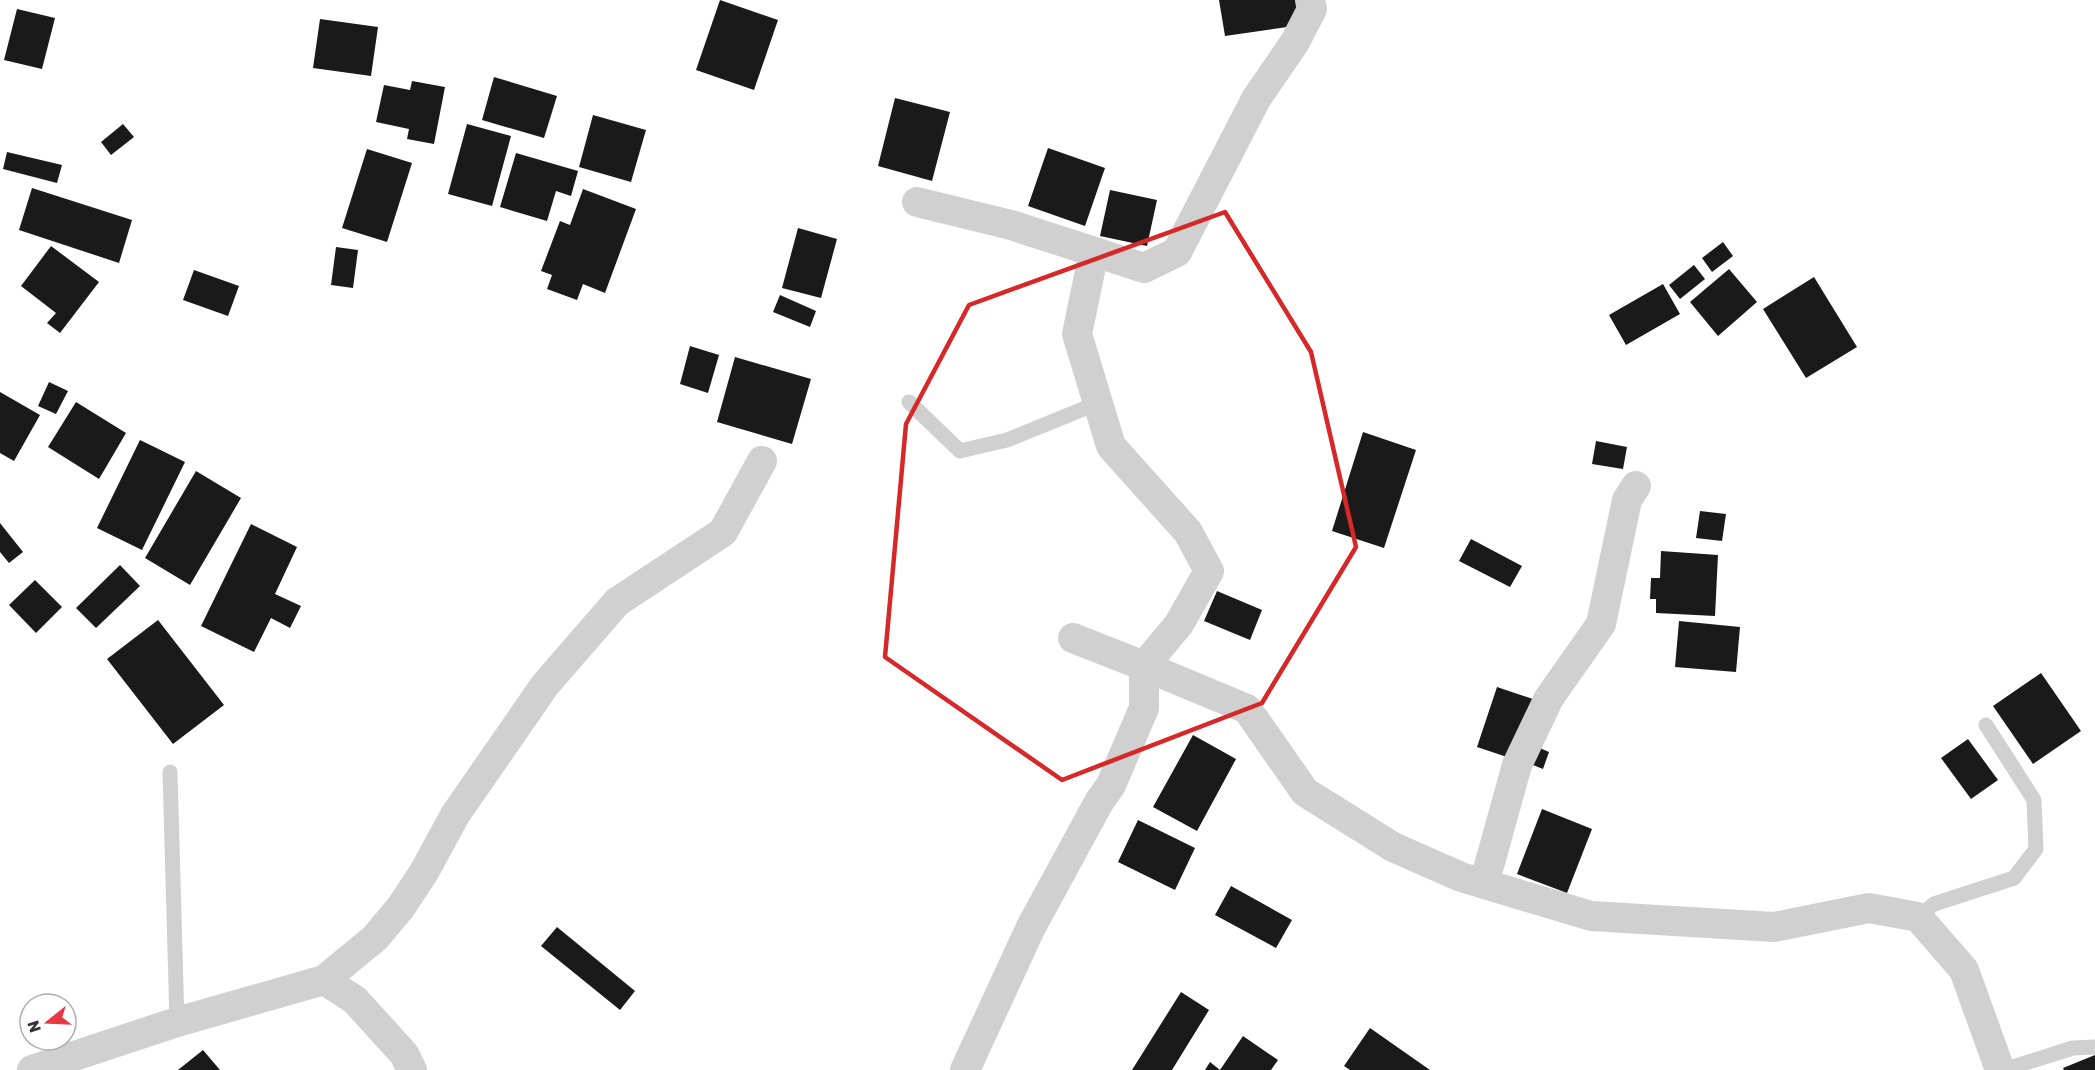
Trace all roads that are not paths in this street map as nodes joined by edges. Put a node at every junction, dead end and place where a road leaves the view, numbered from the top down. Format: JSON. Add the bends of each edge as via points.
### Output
{"nodes":[{"id":1,"x":1310,"y":0,"type":"edge"},
{"id":2,"x":917,"y":202,"type":"dead end"},
{"id":3,"x":1094,"y":252,"type":"junction"},
{"id":4,"x":909,"y":402,"type":"dead end"},
{"id":5,"x":1098,"y":403,"type":"junction"},
{"id":6,"x":762,"y":461,"type":"dead end"},
{"id":7,"x":1636,"y":486,"type":"dead end"},
{"id":8,"x":1073,"y":638,"type":"dead end"},
{"id":9,"x":1144,"y":666,"type":"junction"},
{"id":10,"x":1986,"y":725,"type":"dead end"},
{"id":11,"x":170,"y":772,"type":"dead end"},
{"id":12,"x":1484,"y":884,"type":"junction"},
{"id":13,"x":1918,"y":917,"type":"junction"},
{"id":14,"x":324,"y":980,"type":"junction"},
{"id":15,"x":177,"y":1022,"type":"junction"},
{"id":16,"x":2095,"y":1047,"type":"edge"},
{"id":17,"x":32,"y":1070,"type":"edge"},
{"id":18,"x":412,"y":1070,"type":"edge"},
{"id":19,"x":965,"y":1070,"type":"edge"},
{"id":20,"x":2002,"y":1070,"type":"edge"}],
"edges":[{"from":1,"to":3,"type":"street","via":[[1312,9],[1295,42],[1256,99],[1177,252],[1144,268]]},
{"from":2,"to":3,"type":"street","via":[[1011,225]]},
{"from":3,"to":5,"type":"street","via":[[1077,334]]},
{"from":4,"to":5,"type":"lane","via":[[960,451],[1007,440]]},
{"from":5,"to":9,"type":"street","via":[[1111,446],[1188,532],[1209,571],[1179,624]]},
{"from":6,"to":14,"type":"street","via":[[723,532],[617,602],[545,685],[455,815],[401,907],[375,938]]},
{"from":7,"to":12,"type":"street","via":[[1627,500],[1601,624],[1549,698],[1517,765]]},
{"from":8,"to":9,"type":"street"},
{"from":9,"to":12,"type":"street","via":[[1247,709],[1305,792],[1393,847]]},
{"from":9,"to":19,"type":"street","via":[[1144,708],[1111,785],[1031,927]]},
{"from":10,"to":13,"type":"lane","via":[[2034,800],[2036,849],[2014,878],[1934,904]]},
{"from":11,"to":15,"type":"lane"},
{"from":12,"to":13,"type":"street","via":[[1591,916],[1774,927],[1869,908]]},
{"from":13,"to":20,"type":"street","via":[[1964,969]]},
{"from":14,"to":15,"type":"street"},
{"from":14,"to":18,"type":"street","via":[[355,999],[404,1054]]},
{"from":15,"to":17,"type":"street"},
{"from":16,"to":20,"type":"lane","via":[[2073,1048]]}]}
